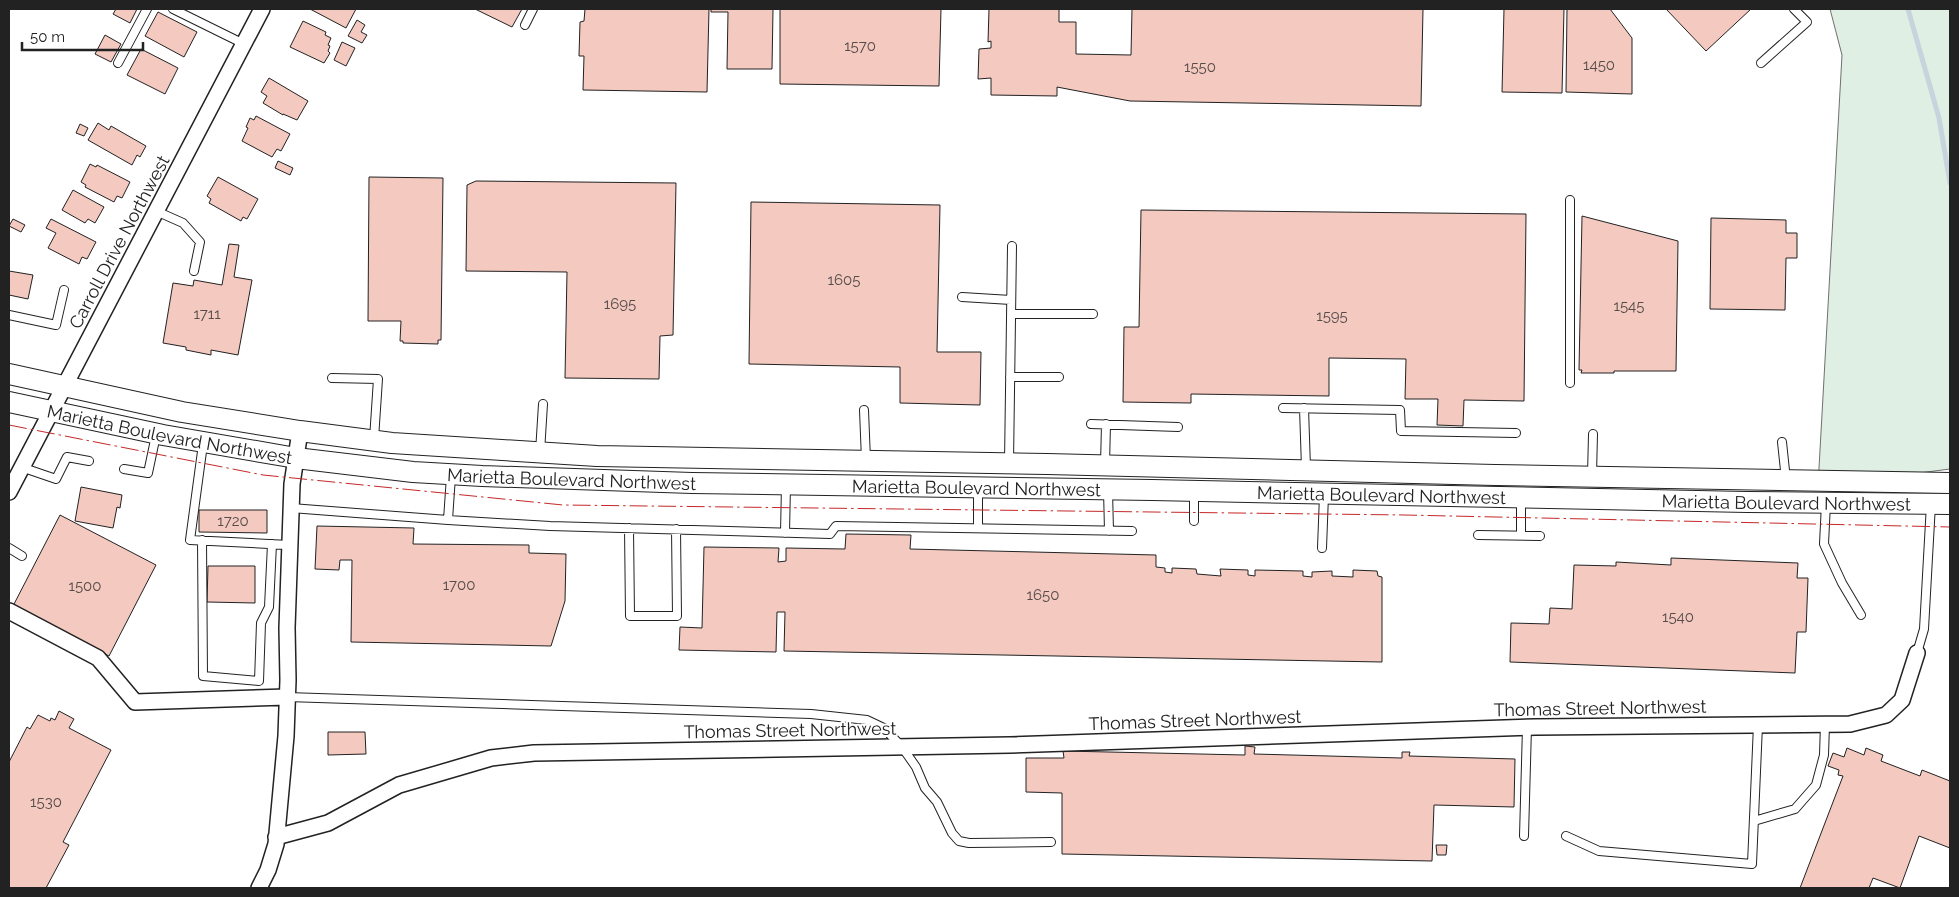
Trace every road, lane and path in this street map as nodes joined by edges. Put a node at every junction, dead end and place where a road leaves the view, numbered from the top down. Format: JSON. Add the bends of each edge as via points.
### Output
{"nodes":[{"id":1,"x":146,"y":9,"type":"edge"},
{"id":2,"x":173,"y":9,"type":"edge"},
{"id":3,"x":262,"y":9,"type":"edge"},
{"id":4,"x":533,"y":9,"type":"edge"},
{"id":5,"x":1794,"y":9,"type":"edge"},
{"id":6,"x":525,"y":25,"type":"dead end"},
{"id":7,"x":244,"y":44,"type":"junction"},
{"id":8,"x":118,"y":63,"type":"dead end"},
{"id":9,"x":1760,"y":63,"type":"dead end"},
{"id":10,"x":1570,"y":200,"type":"dead end"},
{"id":11,"x":156,"y":211,"type":"junction"},
{"id":12,"x":1012,"y":246,"type":"dead end"},
{"id":13,"x":194,"y":270,"type":"dead end"},
{"id":14,"x":64,"y":290,"type":"dead end"},
{"id":15,"x":962,"y":297,"type":"dead end"},
{"id":16,"x":1011,"y":300,"type":"junction"},
{"id":17,"x":1011,"y":314,"type":"junction"},
{"id":18,"x":1093,"y":314,"type":"dead end"},
{"id":19,"x":9,"y":315,"type":"edge"},
{"id":20,"x":9,"y":374,"type":"edge"},
{"id":21,"x":1010,"y":377,"type":"junction"},
{"id":22,"x":1059,"y":377,"type":"dead end"},
{"id":23,"x":332,"y":378,"type":"dead end"},
{"id":24,"x":1570,"y":383,"type":"dead end"},
{"id":25,"x":64,"y":387,"type":"junction"},
{"id":26,"x":9,"y":402,"type":"edge"},
{"id":27,"x":543,"y":404,"type":"dead end"},
{"id":28,"x":1283,"y":408,"type":"dead end"},
{"id":29,"x":1304,"y":408,"type":"junction"},
{"id":30,"x":864,"y":410,"type":"dead end"},
{"id":31,"x":51,"y":411,"type":"junction"},
{"id":32,"x":1090,"y":424,"type":"dead end"},
{"id":33,"x":1106,"y":424,"type":"junction"},
{"id":34,"x":1178,"y":427,"type":"dead end"},
{"id":35,"x":300,"y":431,"type":"junction"},
{"id":36,"x":156,"y":433,"type":"junction"},
{"id":37,"x":1516,"y":433,"type":"dead end"},
{"id":38,"x":1593,"y":434,"type":"dead end"},
{"id":39,"x":374,"y":441,"type":"junction"},
{"id":40,"x":203,"y":442,"type":"junction"},
{"id":41,"x":1782,"y":442,"type":"dead end"},
{"id":42,"x":540,"y":452,"type":"junction"},
{"id":43,"x":296,"y":458,"type":"junction"},
{"id":44,"x":866,"y":460,"type":"junction"},
{"id":45,"x":89,"y":461,"type":"dead end"},
{"id":46,"x":1009,"y":463,"type":"junction"},
{"id":47,"x":1105,"y":465,"type":"junction"},
{"id":48,"x":21,"y":468,"type":"junction"},
{"id":49,"x":124,"y":469,"type":"dead end"},
{"id":50,"x":1306,"y":470,"type":"junction"},
{"id":51,"x":451,"y":474,"type":"junction"},
{"id":52,"x":1592,"y":477,"type":"junction"},
{"id":53,"x":1786,"y":480,"type":"junction"},
{"id":54,"x":786,"y":484,"type":"junction"},
{"id":55,"x":978,"y":487,"type":"junction"},
{"id":56,"x":1108,"y":489,"type":"junction"},
{"id":57,"x":1194,"y":491,"type":"junction"},
{"id":58,"x":9,"y":492,"type":"edge"},
{"id":59,"x":1938,"y":493,"type":"edge"},
{"id":60,"x":1324,"y":494,"type":"junction"},
{"id":61,"x":1521,"y":498,"type":"junction"},
{"id":62,"x":1826,"y":503,"type":"junction"},
{"id":63,"x":291,"y":508,"type":"junction"},
{"id":64,"x":448,"y":520,"type":"junction"},
{"id":65,"x":1194,"y":521,"type":"dead end"},
{"id":66,"x":629,"y":528,"type":"junction"},
{"id":67,"x":978,"y":528,"type":"junction"},
{"id":68,"x":676,"y":530,"type":"junction"},
{"id":69,"x":1108,"y":531,"type":"junction"},
{"id":70,"x":1132,"y":531,"type":"dead end"},
{"id":71,"x":785,"y":533,"type":"junction"},
{"id":72,"x":1478,"y":535,"type":"dead end"},
{"id":73,"x":1521,"y":535,"type":"junction"},
{"id":74,"x":1540,"y":536,"type":"dead end"},
{"id":75,"x":202,"y":540,"type":"junction"},
{"id":76,"x":272,"y":544,"type":"junction"},
{"id":77,"x":290,"y":545,"type":"junction"},
{"id":78,"x":9,"y":548,"type":"edge"},
{"id":79,"x":1322,"y":548,"type":"dead end"},
{"id":80,"x":22,"y":556,"type":"dead end"},
{"id":81,"x":9,"y":611,"type":"edge"},
{"id":82,"x":1861,"y":615,"type":"dead end"},
{"id":83,"x":1917,"y":653,"type":"joint"},
{"id":84,"x":287,"y":697,"type":"junction"},
{"id":85,"x":1825,"y":724,"type":"junction"},
{"id":86,"x":1758,"y":725,"type":"junction"},
{"id":87,"x":1528,"y":728,"type":"junction"},
{"id":88,"x":902,"y":747,"type":"junction"},
{"id":89,"x":1754,"y":820,"type":"junction"},
{"id":90,"x":1524,"y":836,"type":"dead end"},
{"id":91,"x":1566,"y":836,"type":"dead end"},
{"id":92,"x":276,"y":837,"type":"junction"},
{"id":93,"x":1051,"y":842,"type":"dead end"},
{"id":94,"x":259,"y":888,"type":"edge"}],
"edges":[{"from":1,"to":8,"type":"lane"},
{"from":2,"to":7,"type":"lane"},
{"from":3,"to":7,"type":"street","name":"Carroll Drive Northwest"},
{"from":4,"to":6,"type":"lane"},
{"from":5,"to":9,"type":"lane","via":[[1807,22]]},
{"from":7,"to":11,"type":"street","name":"Carroll Drive Northwest"},
{"from":10,"to":24,"type":"lane"},
{"from":11,"to":13,"type":"lane","via":[[183,223],[200,242]]},
{"from":11,"to":25,"type":"street","name":"Carroll Drive Northwest"},
{"from":12,"to":16,"type":"lane"},
{"from":14,"to":19,"type":"lane","via":[[56,326]]},
{"from":15,"to":16,"type":"lane"},
{"from":16,"to":17,"type":"lane"},
{"from":17,"to":18,"type":"lane"},
{"from":17,"to":21,"type":"lane"},
{"from":20,"to":25,"type":"main road"},
{"from":21,"to":22,"type":"lane"},
{"from":21,"to":46,"type":"lane"},
{"from":23,"to":39,"type":"lane","via":[[378,379]]},
{"from":25,"to":31,"type":"street","name":"Carroll Drive Northwest"},
{"from":25,"to":35,"type":"main road","via":[[182,412]]},
{"from":26,"to":31,"type":"main road","name":"Marietta Boulevard Northwest"},
{"from":27,"to":42,"type":"lane"},
{"from":28,"to":29,"type":"lane"},
{"from":29,"to":37,"type":"lane","via":[[1400,410],[1401,431]]},
{"from":29,"to":50,"type":"lane"},
{"from":30,"to":44,"type":"lane"},
{"from":31,"to":36,"type":"main road","name":"Marietta Boulevard Northwest"},
{"from":31,"to":48,"type":"street","name":"Carroll Drive Northwest"},
{"from":32,"to":33,"type":"lane"},
{"from":33,"to":34,"type":"lane"},
{"from":33,"to":47,"type":"lane"},
{"from":35,"to":39,"type":"main road"},
{"from":35,"to":43,"type":"street"},
{"from":36,"to":40,"type":"main road","name":"Marietta Boulevard Northwest"},
{"from":36,"to":49,"type":"lane","via":[[148,473]]},
{"from":38,"to":52,"type":"lane"},
{"from":39,"to":42,"type":"main road"},
{"from":40,"to":43,"type":"main road","name":"Marietta Boulevard Northwest"},
{"from":40,"to":75,"type":"lane","via":[[190,540]]},
{"from":41,"to":53,"type":"lane"},
{"from":42,"to":44,"type":"main road","via":[[597,456]]},
{"from":43,"to":51,"type":"main road","name":"Marietta Boulevard Northwest"},
{"from":43,"to":63,"type":"street"},
{"from":44,"to":46,"type":"main road"},
{"from":45,"to":48,"type":"lane","via":[[67,457],[56,479]]},
{"from":46,"to":47,"type":"main road"},
{"from":47,"to":50,"type":"main road"},
{"from":48,"to":58,"type":"street","name":"Carroll Drive Northwest"},
{"from":50,"to":52,"type":"main road"},
{"from":51,"to":54,"type":"main road","name":"Marietta Boulevard Northwest"},
{"from":51,"to":64,"type":"lane"},
{"from":52,"to":53,"type":"main road"},
{"from":53,"to":59,"type":"main road"},
{"from":54,"to":55,"type":"main road","name":"Marietta Boulevard Northwest"},
{"from":54,"to":71,"type":"lane"},
{"from":55,"to":56,"type":"main road","name":"Marietta Boulevard Northwest"},
{"from":55,"to":67,"type":"lane"},
{"from":56,"to":57,"type":"main road","name":"Marietta Boulevard Northwest"},
{"from":56,"to":69,"type":"lane"},
{"from":57,"to":60,"type":"main road","name":"Marietta Boulevard Northwest"},
{"from":57,"to":65,"type":"lane"},
{"from":59,"to":62,"type":"main road","name":"Marietta Boulevard Northwest"},
{"from":59,"to":83,"type":"lane","name":"Thomas Street Northwest","via":[[1924,629]]},
{"from":60,"to":61,"type":"main road","name":"Marietta Boulevard Northwest"},
{"from":60,"to":79,"type":"lane"},
{"from":61,"to":62,"type":"main road","name":"Marietta Boulevard Northwest"},
{"from":61,"to":73,"type":"lane"},
{"from":62,"to":82,"type":"lane","via":[[1824,544]]},
{"from":63,"to":64,"type":"lane"},
{"from":63,"to":77,"type":"street"},
{"from":64,"to":66,"type":"lane"},
{"from":66,"to":68,"type":"lane"},
{"from":66,"to":68,"type":"lane","via":[[630,616],[677,616]]},
{"from":67,"to":69,"type":"lane"},
{"from":67,"to":71,"type":"lane","via":[[836,526],[830,534]]},
{"from":68,"to":71,"type":"lane"},
{"from":69,"to":70,"type":"lane"},
{"from":72,"to":73,"type":"lane"},
{"from":73,"to":74,"type":"lane"},
{"from":75,"to":76,"type":"lane"},
{"from":75,"to":76,"type":"lane","via":[[203,676],[259,681],[261,623],[269,607]]},
{"from":76,"to":77,"type":"lane"},
{"from":77,"to":84,"type":"street"},
{"from":78,"to":80,"type":"lane"},
{"from":81,"to":84,"type":"street","via":[[98,658],[135,702]]},
{"from":83,"to":85,"type":"street","name":"Thomas Street Northwest","via":[[1902,700],[1886,715],[1850,724]]},
{"from":84,"to":88,"type":"lane","via":[[811,714],[867,720],[884,728]]},
{"from":84,"to":92,"type":"street"},
{"from":85,"to":86,"type":"street","name":"Thomas Street Northwest"},
{"from":85,"to":89,"type":"lane","via":[[1824,755],[1816,786],[1795,810]]},
{"from":86,"to":87,"type":"street","name":"Thomas Street Northwest"},
{"from":86,"to":89,"type":"lane"},
{"from":87,"to":88,"type":"street","name":"Thomas Street Northwest"},
{"from":87,"to":90,"type":"lane"},
{"from":88,"to":92,"type":"street","name":"Thomas Street Northwest","via":[[534,753],[491,758],[399,785],[328,824]]},
{"from":88,"to":93,"type":"lane","via":[[958,841]]},
{"from":89,"to":91,"type":"lane","via":[[1752,864],[1599,851]]},
{"from":92,"to":94,"type":"street","via":[[268,870]]}]}
